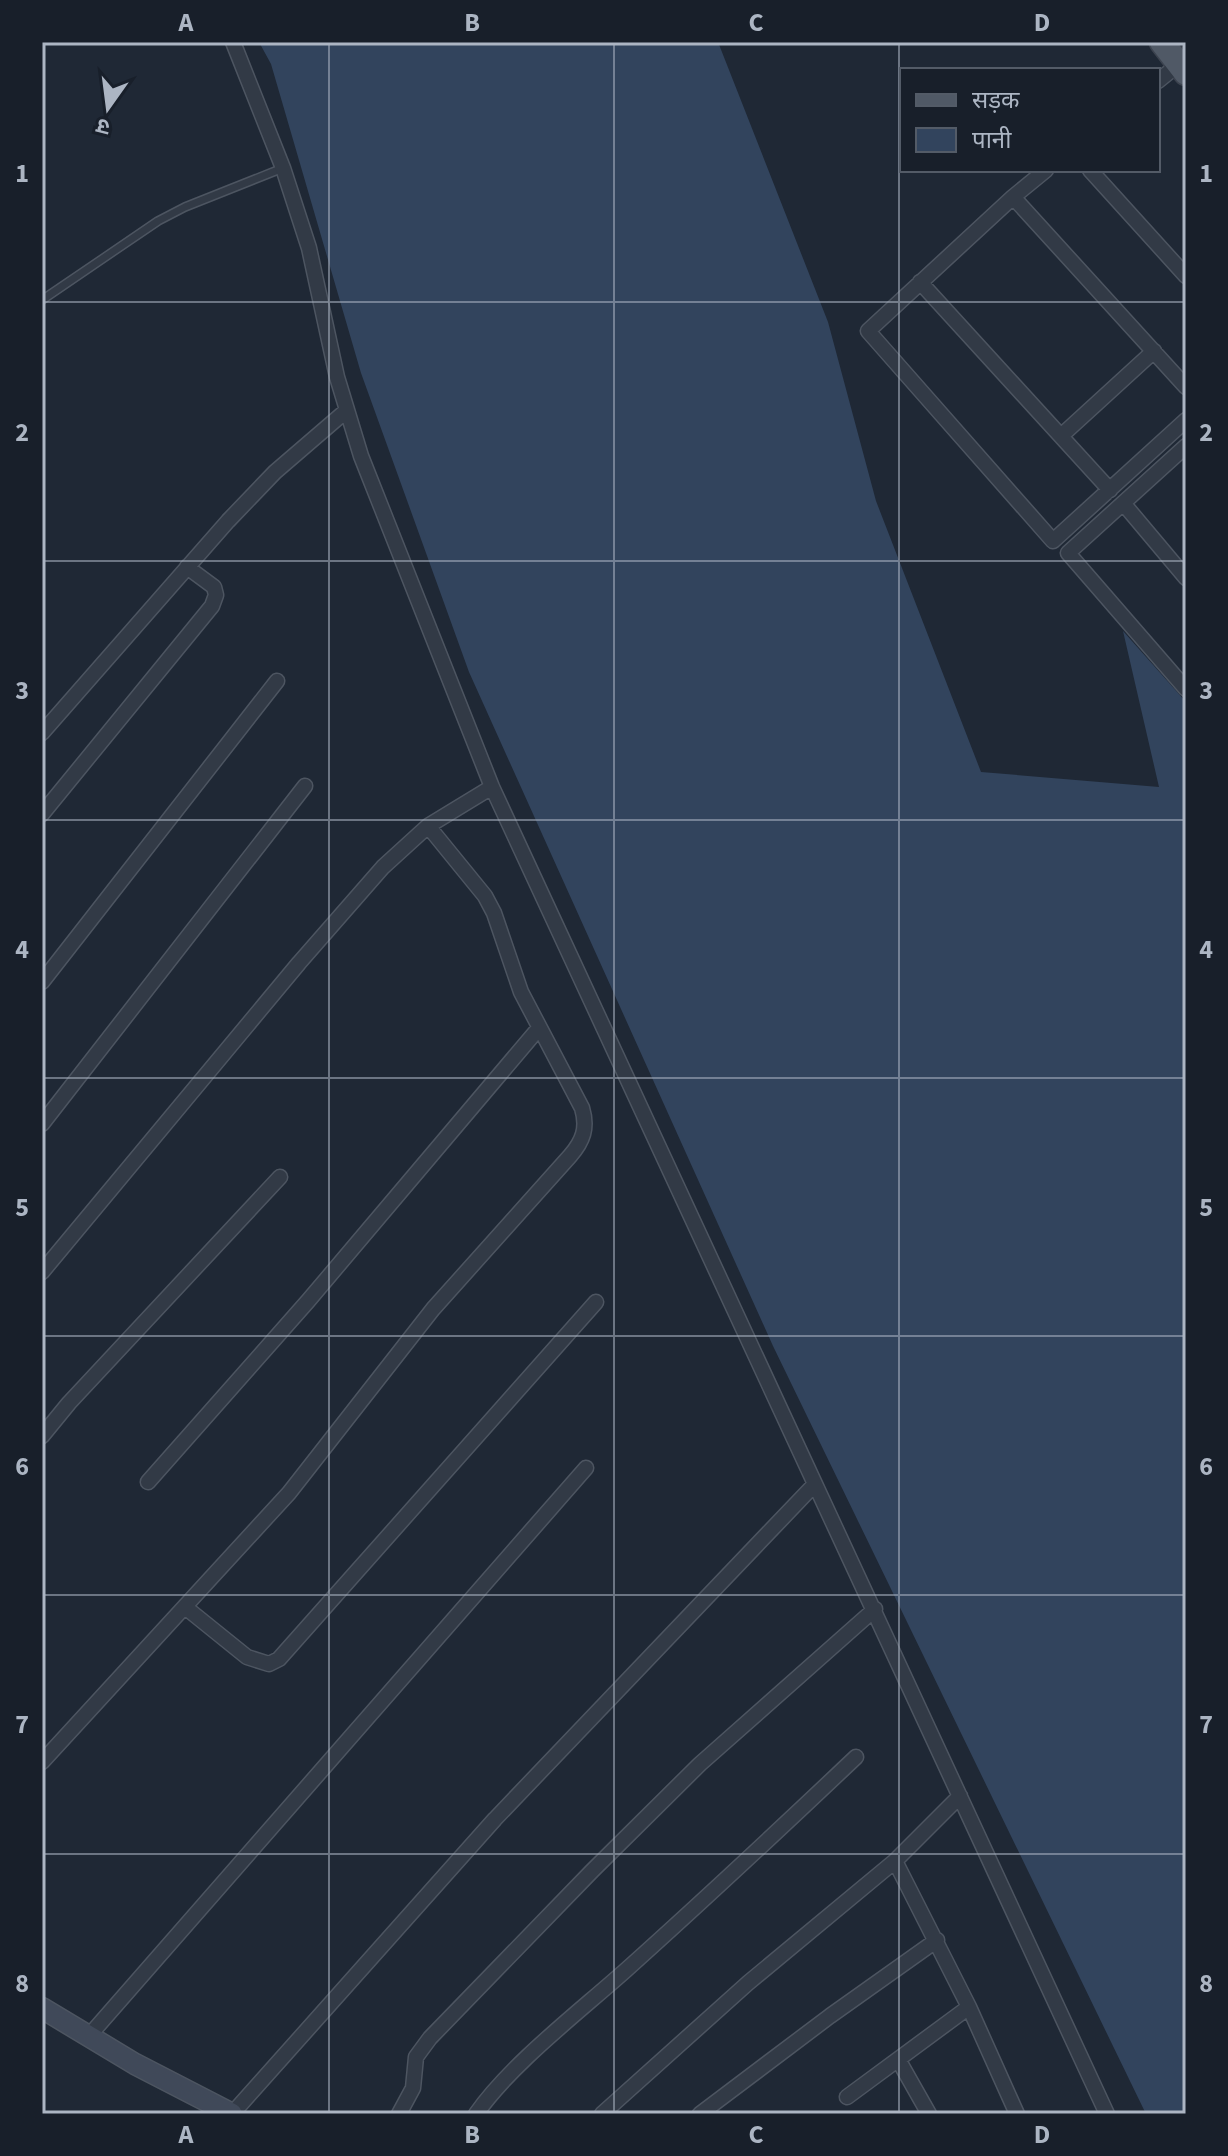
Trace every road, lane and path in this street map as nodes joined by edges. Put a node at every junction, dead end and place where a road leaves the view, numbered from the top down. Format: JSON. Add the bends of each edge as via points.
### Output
{"nodes":[{"id":1,"x":233,"y":42,"type":"edge"},
{"id":2,"x":1162,"y":42,"type":"edge"},
{"id":3,"x":1182,"y":69,"type":"edge"},
{"id":4,"x":1160,"y":80,"type":"edge"},
{"id":5,"x":283,"y":168,"type":"junction"},
{"id":6,"x":1044,"y":172,"type":"edge"},
{"id":7,"x":1092,"y":172,"type":"edge"},
{"id":8,"x":1013,"y":197,"type":"junction"},
{"id":9,"x":1186,"y":276,"type":"edge"},
{"id":10,"x":920,"y":282,"type":"junction"},
{"id":11,"x":42,"y":300,"type":"edge"},
{"id":12,"x":1154,"y":351,"type":"junction"},
{"id":13,"x":1186,"y":387,"type":"edge"},
{"id":14,"x":347,"y":410,"type":"junction"},
{"id":15,"x":1186,"y":420,"type":"edge"},
{"id":16,"x":1061,"y":436,"type":"junction"},
{"id":17,"x":1186,"y":446,"type":"edge"},
{"id":18,"x":1110,"y":490,"type":"junction"},
{"id":19,"x":1123,"y":503,"type":"junction"},
{"id":20,"x":187,"y":567,"type":"junction"},
{"id":21,"x":1186,"y":577,"type":"edge"},
{"id":22,"x":277,"y":681,"type":"dead end"},
{"id":23,"x":1184,"y":681,"type":"edge"},
{"id":24,"x":42,"y":733,"type":"edge"},
{"id":25,"x":305,"y":786,"type":"dead end"},
{"id":26,"x":492,"y":787,"type":"junction"},
{"id":27,"x":42,"y":814,"type":"edge"},
{"id":28,"x":428,"y":826,"type":"junction"},
{"id":29,"x":42,"y":982,"type":"edge"},
{"id":30,"x":539,"y":1028,"type":"junction"},
{"id":31,"x":42,"y":1124,"type":"edge"},
{"id":32,"x":280,"y":1177,"type":"dead end"},
{"id":33,"x":42,"y":1272,"type":"edge"},
{"id":34,"x":596,"y":1302,"type":"dead end"},
{"id":35,"x":42,"y":1436,"type":"edge"},
{"id":36,"x":586,"y":1468,"type":"dead end"},
{"id":37,"x":148,"y":1482,"type":"dead end"},
{"id":38,"x":815,"y":1484,"type":"junction"},
{"id":39,"x":185,"y":1607,"type":"junction"},
{"id":40,"x":875,"y":1609,"type":"junction"},
{"id":41,"x":856,"y":1757,"type":"dead end"},
{"id":42,"x":42,"y":1762,"type":"edge"},
{"id":43,"x":960,"y":1796,"type":"junction"},
{"id":44,"x":895,"y":1861,"type":"junction"},
{"id":45,"x":937,"y":1940,"type":"junction"},
{"id":46,"x":969,"y":2007,"type":"junction"},
{"id":47,"x":42,"y":2008,"type":"edge"},
{"id":48,"x":88,"y":2037,"type":"junction"},
{"id":49,"x":899,"y":2061,"type":"junction"},
{"id":50,"x":847,"y":2097,"type":"dead end"},
{"id":51,"x":232,"y":2114,"type":"edge"},
{"id":52,"x":399,"y":2114,"type":"edge"},
{"id":53,"x":476,"y":2114,"type":"edge"},
{"id":54,"x":602,"y":2114,"type":"edge"},
{"id":55,"x":700,"y":2114,"type":"edge"},
{"id":56,"x":929,"y":2114,"type":"edge"},
{"id":57,"x":1017,"y":2114,"type":"edge"},
{"id":58,"x":1107,"y":2114,"type":"edge"}],
"edges":[{"from":1,"to":5,"type":"street"},
{"from":2,"to":3,"type":"main road"},
{"from":3,"to":4,"type":"street"},
{"from":5,"to":11,"type":"lane","via":[[158,221]]},
{"from":5,"to":14,"type":"street","via":[[309,248]]},
{"from":6,"to":8,"type":"street"},
{"from":7,"to":9,"type":"street"},
{"from":8,"to":10,"type":"street"},
{"from":8,"to":12,"type":"street"},
{"from":10,"to":16,"type":"street"},
{"from":10,"to":18,"type":"street","via":[[868,331],[1053,541]]},
{"from":12,"to":13,"type":"street"},
{"from":12,"to":16,"type":"street"},
{"from":14,"to":20,"type":"street","via":[[275,472]]},
{"from":14,"to":26,"type":"street"},
{"from":15,"to":18,"type":"street"},
{"from":16,"to":18,"type":"street"},
{"from":17,"to":19,"type":"street"},
{"from":19,"to":21,"type":"street"},
{"from":19,"to":23,"type":"street","via":[[1068,553]]},
{"from":20,"to":24,"type":"street"},
{"from":20,"to":27,"type":"street","via":[[214,587],[212,606]]},
{"from":22,"to":29,"type":"street"},
{"from":25,"to":31,"type":"street"},
{"from":26,"to":28,"type":"street"},
{"from":26,"to":38,"type":"street"},
{"from":28,"to":30,"type":"street","via":[[485,896]]},
{"from":28,"to":33,"type":"street","via":[[383,867],[299,963]]},
{"from":30,"to":37,"type":"street"},
{"from":30,"to":39,"type":"street","via":[[582,1108],[585,1128],[578,1146],[433,1309],[289,1493]]},
{"from":32,"to":35,"type":"street"},
{"from":34,"to":39,"type":"street","via":[[279,1659],[269,1664],[247,1657]]},
{"from":36,"to":48,"type":"street"},
{"from":38,"to":40,"type":"street"},
{"from":38,"to":51,"type":"street","via":[[495,1819]]},
{"from":39,"to":42,"type":"street"},
{"from":40,"to":43,"type":"street"},
{"from":40,"to":52,"type":"street","via":[[700,1764],[430,2038],[416,2057],[413,2088]]},
{"from":41,"to":53,"type":"street","via":[[543,2044]]},
{"from":43,"to":44,"type":"street"},
{"from":43,"to":58,"type":"street"},
{"from":44,"to":45,"type":"street"},
{"from":44,"to":54,"type":"street"},
{"from":45,"to":46,"type":"street"},
{"from":45,"to":55,"type":"street"},
{"from":46,"to":49,"type":"street"},
{"from":46,"to":57,"type":"street"},
{"from":47,"to":48,"type":"street"},
{"from":48,"to":51,"type":"street"},
{"from":49,"to":50,"type":"street"},
{"from":49,"to":56,"type":"street"}]}
